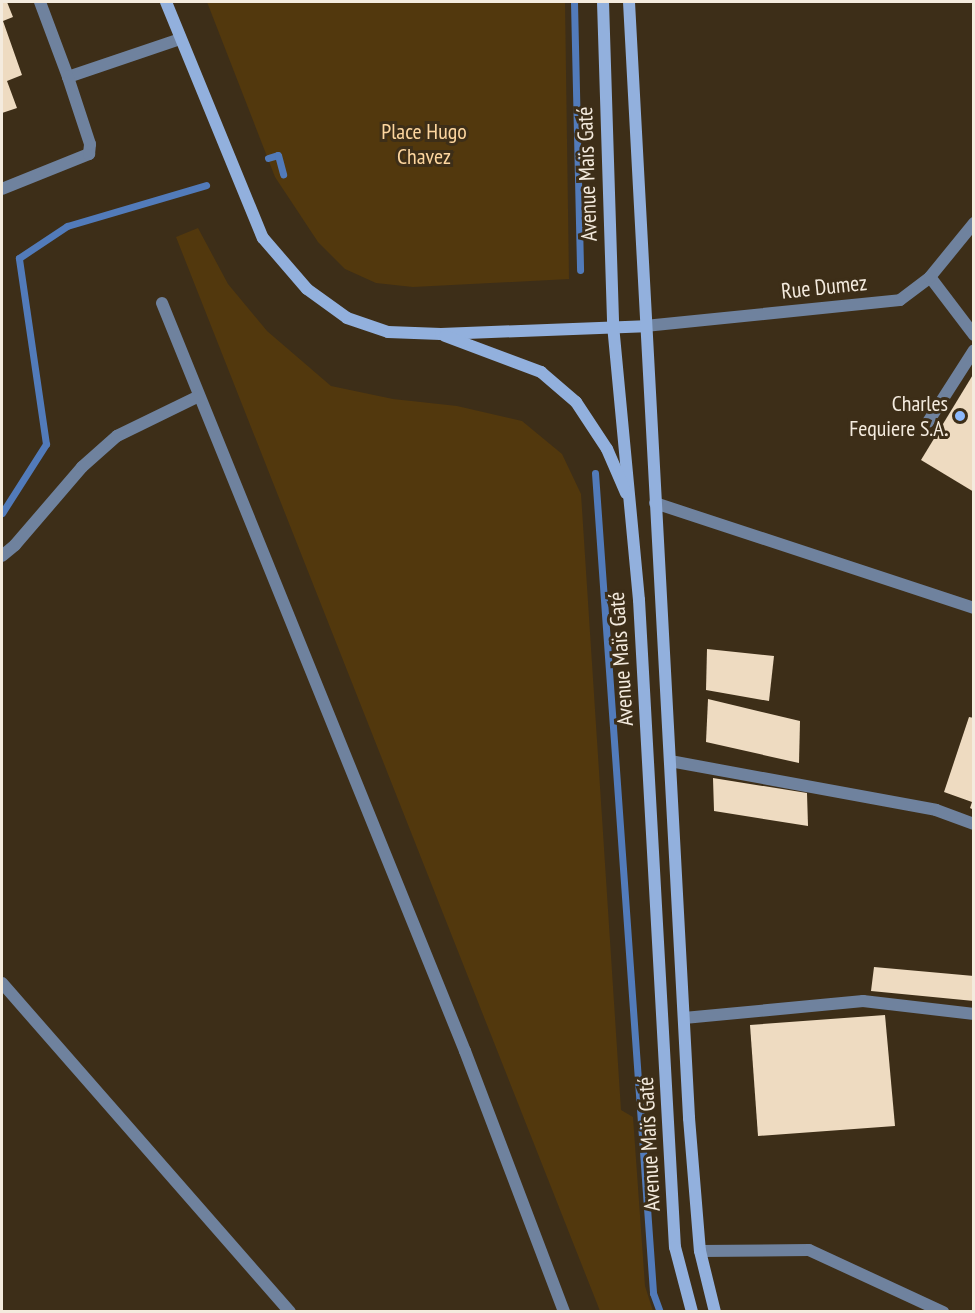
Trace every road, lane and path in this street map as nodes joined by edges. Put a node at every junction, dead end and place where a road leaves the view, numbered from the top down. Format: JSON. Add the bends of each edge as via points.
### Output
{"nodes":[{"id":1,"x":40,"y":2,"type":"edge"},
{"id":2,"x":166,"y":2,"type":"edge"},
{"id":3,"x":603,"y":2,"type":"edge"},
{"id":4,"x":629,"y":2,"type":"edge"},
{"id":5,"x":180,"y":39,"type":"junction"},
{"id":6,"x":68,"y":77,"type":"junction"},
{"id":7,"x":2,"y":189,"type":"edge"},
{"id":8,"x":974,"y":223,"type":"edge"},
{"id":9,"x":930,"y":277,"type":"junction"},
{"id":10,"x":162,"y":303,"type":"dead end"},
{"id":11,"x":614,"y":325,"type":"junction"},
{"id":12,"x":645,"y":326,"type":"junction"},
{"id":13,"x":441,"y":334,"type":"junction"},
{"id":14,"x":974,"y":335,"type":"edge"},
{"id":15,"x":974,"y":350,"type":"edge"},
{"id":16,"x":199,"y":396,"type":"junction"},
{"id":17,"x":928,"y":422,"type":"dead end"},
{"id":18,"x":630,"y":503,"type":"junction"},
{"id":19,"x":654,"y":503,"type":"junction"},
{"id":20,"x":2,"y":556,"type":"edge"},
{"id":21,"x":974,"y":608,"type":"edge"},
{"id":22,"x":670,"y":761,"type":"junction"},
{"id":23,"x":974,"y":824,"type":"edge"},
{"id":24,"x":2,"y":983,"type":"edge"},
{"id":25,"x":974,"y":1014,"type":"edge"},
{"id":26,"x":684,"y":1018,"type":"junction"},
{"id":27,"x":700,"y":1251,"type":"junction"},
{"id":28,"x":290,"y":1311,"type":"edge"},
{"id":29,"x":564,"y":1311,"type":"edge"},
{"id":30,"x":692,"y":1311,"type":"edge"},
{"id":31,"x":715,"y":1311,"type":"edge"},
{"id":32,"x":943,"y":1311,"type":"edge"}],
"edges":[{"from":1,"to":6,"type":"street"},
{"from":2,"to":5,"type":"main road"},
{"from":3,"to":11,"type":"main road","name":"Avenue Maïs Gaté"},
{"from":4,"to":12,"type":"main road","name":"Avenue Maïs Gaté"},
{"from":5,"to":6,"type":"street"},
{"from":5,"to":13,"type":"main road","via":[[263,238],[285,268],[347,318],[388,332]]},
{"from":6,"to":7,"type":"street","via":[[90,144],[89,154]]},
{"from":8,"to":9,"type":"street","name":"Rue Dumez"},
{"from":9,"to":12,"type":"street","name":"Rue Dumez","via":[[900,300]]},
{"from":9,"to":14,"type":"street"},
{"from":10,"to":16,"type":"street"},
{"from":11,"to":12,"type":"main road"},
{"from":11,"to":13,"type":"main road"},
{"from":11,"to":18,"type":"main road","name":"Avenue Maïs Gaté"},
{"from":12,"to":19,"type":"main road","name":"Avenue Maïs Gaté"},
{"from":13,"to":18,"type":"main road","via":[[541,372],[576,402],[607,449]]},
{"from":15,"to":17,"type":"street"},
{"from":16,"to":20,"type":"street","via":[[117,436],[82,467]]},
{"from":16,"to":29,"type":"street","via":[[465,1051]]},
{"from":18,"to":30,"type":"main road","name":"Avenue Maïs Gaté","via":[[659,917],[675,1247]]},
{"from":19,"to":21,"type":"street"},
{"from":19,"to":22,"type":"main road","name":"Avenue Maïs Gaté"},
{"from":22,"to":23,"type":"street","via":[[936,810]]},
{"from":22,"to":26,"type":"main road","name":"Avenue Maïs Gaté"},
{"from":24,"to":28,"type":"street"},
{"from":25,"to":26,"type":"street","via":[[863,1001]]},
{"from":26,"to":27,"type":"main road","name":"Avenue Maïs Gaté"},
{"from":27,"to":31,"type":"main road","name":"Avenue Maïs Gaté"},
{"from":27,"to":32,"type":"street","via":[[809,1250]]}]}
